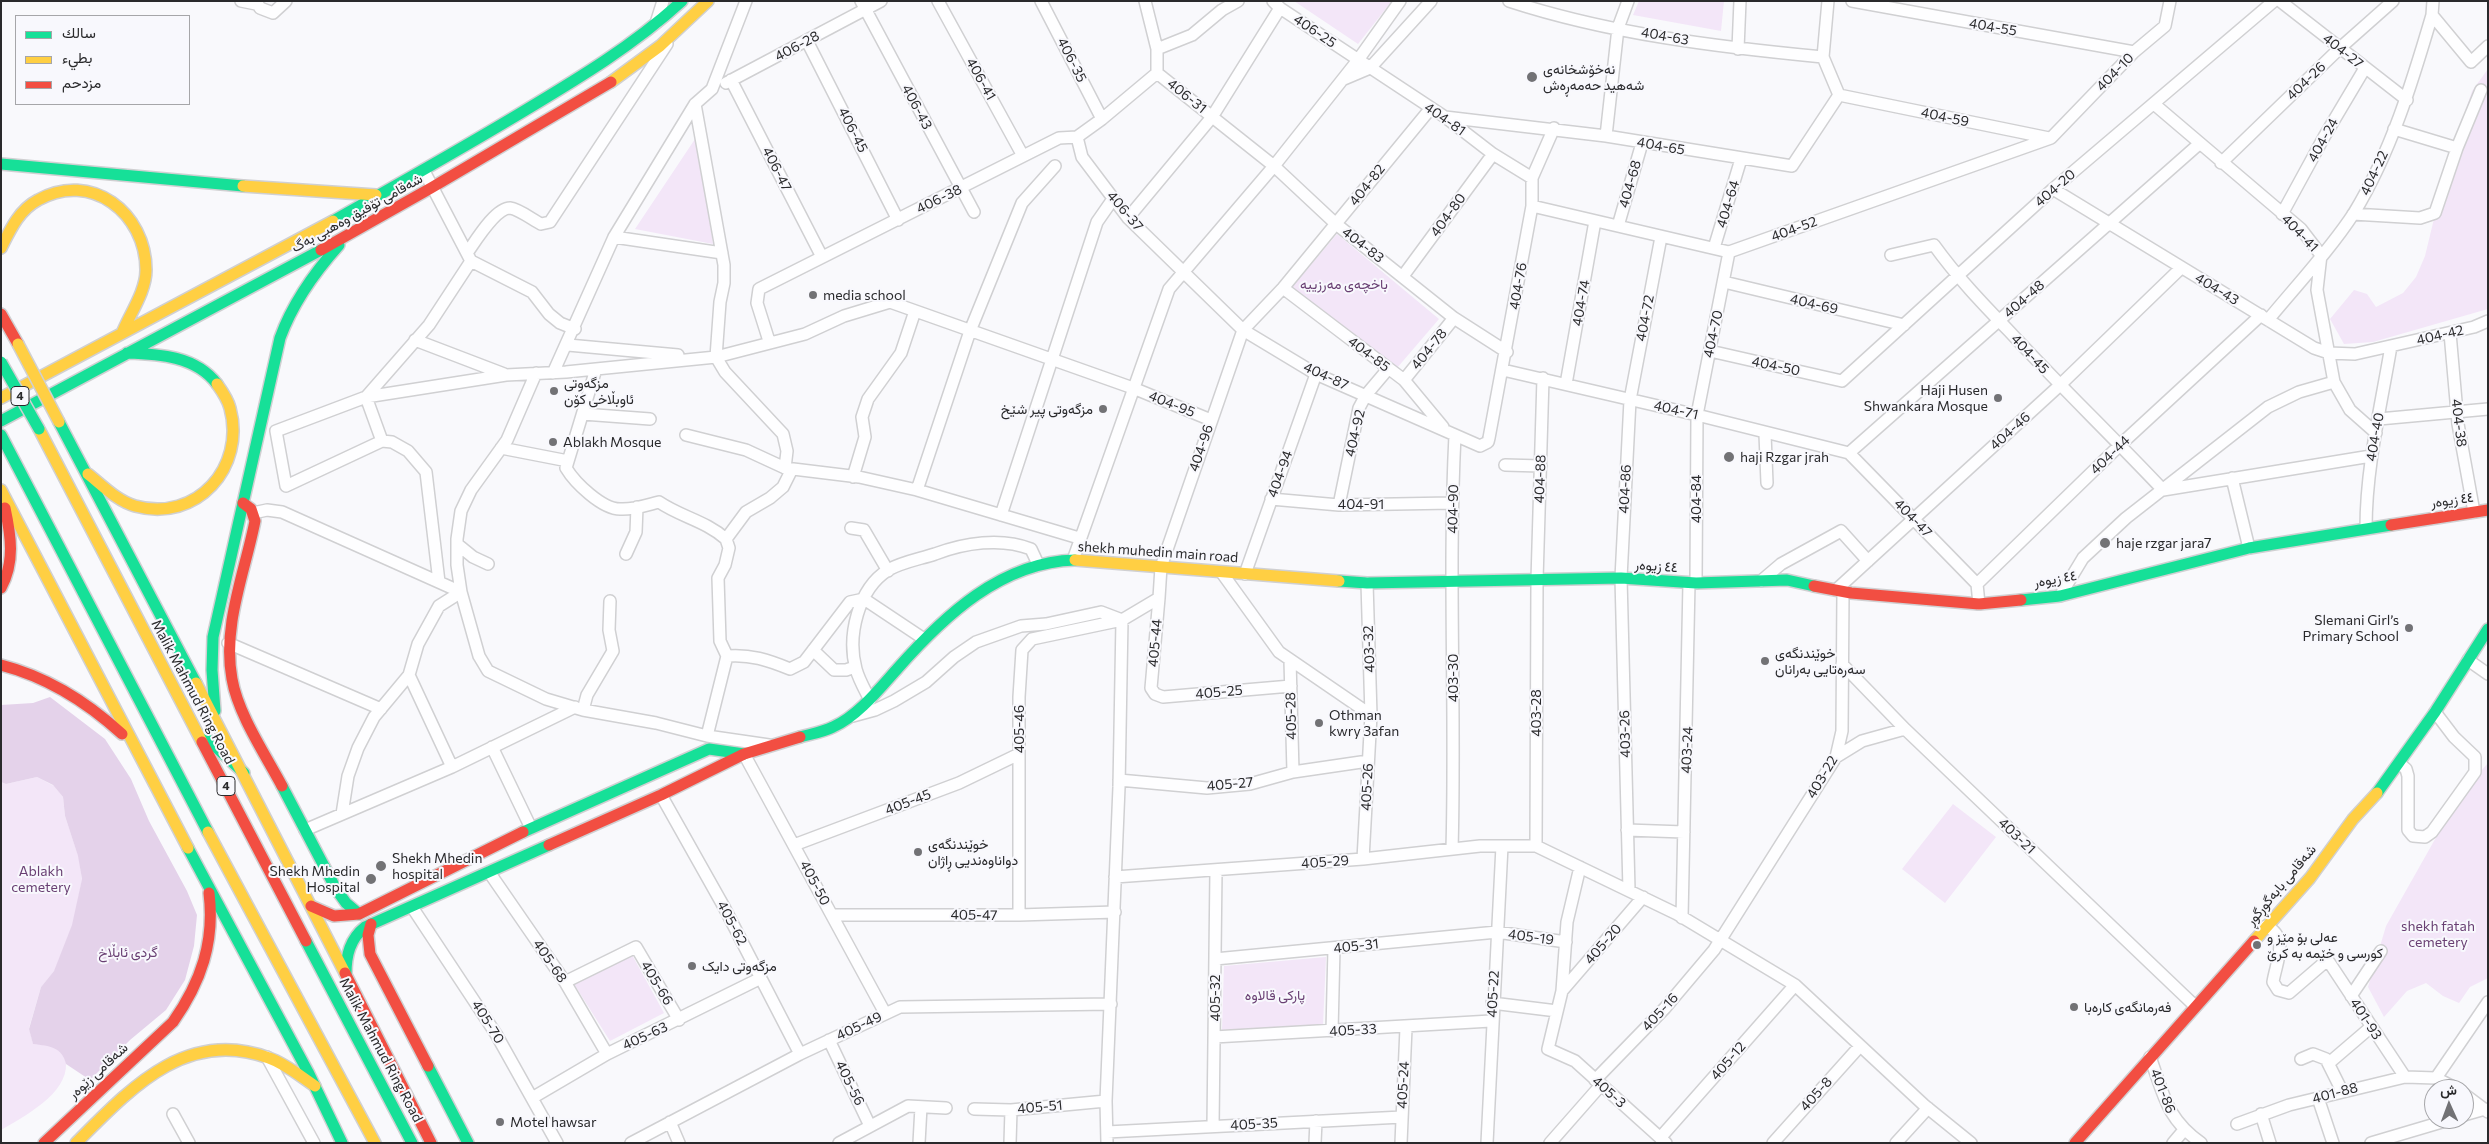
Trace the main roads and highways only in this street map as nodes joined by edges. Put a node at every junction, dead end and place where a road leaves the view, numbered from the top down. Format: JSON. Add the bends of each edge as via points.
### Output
{"nodes":[{"id":1,"x":682,"y":1,"type":"edge"},
{"id":2,"x":708,"y":1,"type":"edge"},
{"id":3,"x":1,"y":164,"type":"edge"},
{"id":4,"x":378,"y":196,"type":"junction"},
{"id":5,"x":346,"y":238,"type":"junction"},
{"id":6,"x":1,"y":248,"type":"edge"},
{"id":7,"x":1,"y":314,"type":"edge"},
{"id":8,"x":123,"y":331,"type":"junction"},
{"id":9,"x":126,"y":353,"type":"junction"},
{"id":10,"x":1,"y":362,"type":"edge"},
{"id":11,"x":1,"y":398,"type":"edge"},
{"id":12,"x":1,"y":421,"type":"edge"},
{"id":13,"x":1,"y":435,"type":"edge"},
{"id":14,"x":84,"y":471,"type":"junction"},
{"id":15,"x":1,"y":490,"type":"edge"},
{"id":16,"x":1,"y":497,"type":"edge"},
{"id":17,"x":243,"y":503,"type":"junction"},
{"id":18,"x":2488,"y":510,"type":"edge"},
{"id":19,"x":1537,"y":580,"type":"joint"},
{"id":20,"x":1,"y":588,"type":"edge"},
{"id":21,"x":2488,"y":628,"type":"edge"},
{"id":22,"x":1,"y":665,"type":"edge"},
{"id":23,"x":215,"y":718,"type":"junction"},
{"id":24,"x":196,"y":731,"type":"junction"},
{"id":25,"x":132,"y":743,"type":"junction"},
{"id":26,"x":744,"y":754,"type":"junction"},
{"id":27,"x":244,"y":773,"type":"junction"},
{"id":28,"x":206,"y":882,"type":"junction"},
{"id":29,"x":311,"y":906,"type":"junction"},
{"id":30,"x":359,"y":914,"type":"junction"},
{"id":31,"x":371,"y":924,"type":"junction"},
{"id":32,"x":346,"y":974,"type":"junction"},
{"id":33,"x":315,"y":1086,"type":"junction"},
{"id":34,"x":44,"y":1143,"type":"edge"},
{"id":35,"x":76,"y":1143,"type":"edge"},
{"id":36,"x":342,"y":1143,"type":"edge"},
{"id":37,"x":375,"y":1143,"type":"edge"},
{"id":38,"x":412,"y":1143,"type":"edge"},
{"id":39,"x":431,"y":1143,"type":"edge"},
{"id":40,"x":468,"y":1143,"type":"edge"},
{"id":41,"x":2075,"y":1143,"type":"edge"}],
"edges":[{"from":1,"to":4,"type":"main road","name":"شەقامی تۆفیق وەهبی بەگ","via":[[654,28],[619,53]]},
{"from":2,"to":5,"type":"main road","name":"شەقامی تۆفیق وەهبی بەگ","via":[[671,38],[577,103]]},
{"from":3,"to":4,"type":"main road"},
{"from":4,"to":8,"type":"main road","name":"شەقامی تۆفیق وەهبی بەگ"},
{"from":5,"to":9,"type":"main road","name":"شەقامی تۆفیق وەهبی بەگ"},
{"from":5,"to":17,"type":"main road","via":[[309,279],[284,326]]},
{"from":6,"to":8,"type":"main road","via":[[18,215],[45,196],[70,190],[90,192],[109,199],[135,224],[146,255],[142,288]]},
{"from":7,"to":14,"type":"main road","bridge":true},
{"from":8,"to":11,"type":"main road","name":"شەقامی تۆفیق وەهبی بەگ"},
{"from":9,"to":12,"type":"main road","name":"شەقامی تۆفیق وەهبی بەگ"},
{"from":9,"to":14,"type":"main road","via":[[182,359],[212,379],[228,403],[234,421],[231,456],[224,473],[200,498],[168,509],[134,505],[119,498]]},
{"from":10,"to":24,"type":"main road","name":"Malik Mahmud Ring Road","number":"4","bridge":true},
{"from":13,"to":37,"type":"main road"},
{"from":14,"to":23,"type":"main road"},
{"from":15,"to":25,"type":"main road"},
{"from":16,"to":20,"type":"main road","via":[[12,556]]},
{"from":17,"to":23,"type":"main road","via":[[214,637]]},
{"from":17,"to":30,"type":"main road","via":[[253,513],[254,525],[228,643],[229,668],[235,692],[340,896]]},
{"from":18,"to":19,"type":"main road","name":"٤٤ زیوەر","via":[[2249,548],[2060,596],[1979,604],[1839,591],[1787,580],[1693,583],[1621,578]]},
{"from":19,"to":26,"type":"main road","name":"shekh muhedin main road","via":[[1367,583],[1073,560],[1038,564],[1001,580],[966,603],[924,639],[870,700],[834,727]]},
{"from":21,"to":41,"type":"main road","name":"شەقامی بابەگوڕگوڕ","via":[[2383,787],[2353,819],[2310,878]]},
{"from":22,"to":25,"type":"main road","via":[[38,676],[63,688],[93,708]]},
{"from":23,"to":27,"type":"main road"},
{"from":24,"to":27,"type":"main road"},
{"from":24,"to":38,"type":"main road","name":"Malik Mahmud Ring Road","number":"4"},
{"from":25,"to":28,"type":"main road"},
{"from":26,"to":30,"type":"main road","via":[[709,749],[531,828]]},
{"from":26,"to":31,"type":"main road","name":"shekh muhedin main road"},
{"from":27,"to":29,"type":"main road"},
{"from":28,"to":33,"type":"main road"},
{"from":28,"to":34,"type":"main road","name":"شەقامی زێوەر","via":[[211,914],[208,956],[192,994],[173,1022]]},
{"from":29,"to":30,"type":"main road","via":[[334,916]]},
{"from":29,"to":32,"type":"main road"},
{"from":31,"to":32,"type":"main road","name":"shekh muhedin main road","via":[[351,942]]},
{"from":31,"to":40,"type":"main road","via":[[368,936],[370,954]]},
{"from":32,"to":39,"type":"main road"},
{"from":33,"to":35,"type":"main road","via":[[267,1057],[232,1050],[185,1056],[157,1069]]},
{"from":33,"to":36,"type":"main road"}]}
